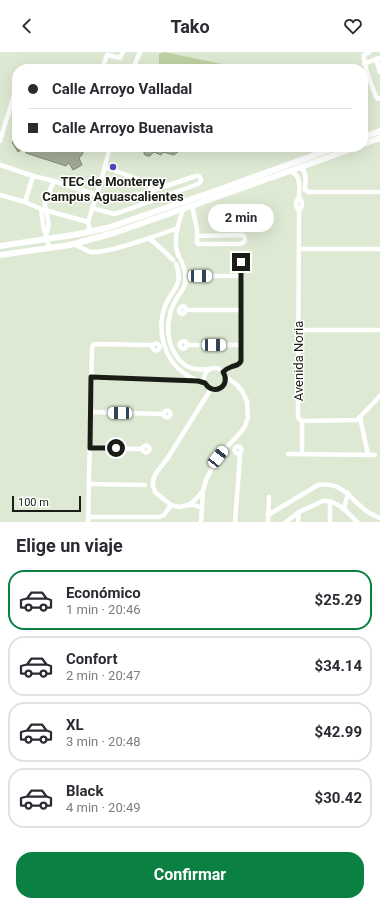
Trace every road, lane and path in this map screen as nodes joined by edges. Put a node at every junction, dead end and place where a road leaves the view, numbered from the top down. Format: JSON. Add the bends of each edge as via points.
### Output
{"nodes":[{"id":1,"x":123,"y":52,"type":"edge"},
{"id":2,"x":140,"y":52,"type":"edge"},
{"id":3,"x":369,"y":52,"type":"edge"},
{"id":4,"x":378,"y":59,"type":"edge"},
{"id":5,"x":104,"y":64,"type":"edge"},
{"id":6,"x":135,"y":64,"type":"edge"},
{"id":7,"x":364,"y":64,"type":"joint"},
{"id":8,"x":380,"y":72,"type":"edge"},
{"id":9,"x":368,"y":75,"type":"edge"},
{"id":10,"x":380,"y":98,"type":"edge"},
{"id":11,"x":12,"y":101,"type":"edge"},
{"id":12,"x":380,"y":131,"type":"edge"},
{"id":13,"x":368,"y":136,"type":"edge"},
{"id":14,"x":380,"y":138,"type":"edge"},
{"id":15,"x":0,"y":141,"type":"edge"},
{"id":16,"x":368,"y":142,"type":"edge"},
{"id":17,"x":109,"y":152,"type":"edge"},
{"id":18,"x":323,"y":152,"type":"edge"},
{"id":19,"x":342,"y":152,"type":"edge"},
{"id":20,"x":0,"y":165,"type":"edge"},
{"id":21,"x":105,"y":167,"type":"junction"},
{"id":22,"x":300,"y":167,"type":"junction"},
{"id":23,"x":290,"y":171,"type":"junction"},
{"id":24,"x":33,"y":176,"type":"junction"},
{"id":25,"x":54,"y":181,"type":"junction"},
{"id":26,"x":151,"y":191,"type":"junction"},
{"id":27,"x":380,"y":192,"type":"edge"},
{"id":28,"x":0,"y":195,"type":"edge"},
{"id":29,"x":97,"y":195,"type":"junction"},
{"id":30,"x":151,"y":201,"type":"junction"},
{"id":31,"x":25,"y":202,"type":"junction"},
{"id":32,"x":192,"y":206,"type":"junction"},
{"id":33,"x":92,"y":208,"type":"junction"},
{"id":34,"x":43,"y":209,"type":"junction"},
{"id":35,"x":183,"y":209,"type":"junction"},
{"id":36,"x":88,"y":222,"type":"junction"},
{"id":37,"x":178,"y":228,"type":"junction"},
{"id":38,"x":90,"y":232,"type":"junction"},
{"id":39,"x":197,"y":236,"type":"junction"},
{"id":40,"x":47,"y":237,"type":"junction"},
{"id":41,"x":149,"y":238,"type":"junction"},
{"id":42,"x":71,"y":244,"type":"junction"},
{"id":43,"x":0,"y":246,"type":"edge"},
{"id":44,"x":49,"y":248,"type":"junction"},
{"id":45,"x":299,"y":249,"type":"junction"},
{"id":46,"x":380,"y":249,"type":"edge"},
{"id":47,"x":176,"y":250,"type":"junction"},
{"id":48,"x":168,"y":255,"type":"junction"},
{"id":49,"x":0,"y":256,"type":"edge"},
{"id":50,"x":241,"y":262,"type":"dead end"},
{"id":51,"x":200,"y":276,"type":"dead end"},
{"id":52,"x":241,"y":276,"type":"junction"},
{"id":53,"x":186,"y":310,"type":"dead end"},
{"id":54,"x":241,"y":310,"type":"junction"},
{"id":55,"x":298,"y":330,"type":"junction"},
{"id":56,"x":380,"y":330,"type":"edge"},
{"id":57,"x":187,"y":345,"type":"dead end"},
{"id":58,"x":240,"y":345,"type":"junction"},
{"id":59,"x":152,"y":346,"type":"dead end"},
{"id":60,"x":210,"y":370,"type":"junction"},
{"id":61,"x":181,"y":371,"type":"junction"},
{"id":62,"x":224,"y":374,"type":"junction"},
{"id":63,"x":91,"y":377,"type":"junction"},
{"id":64,"x":177,"y":381,"type":"junction"},
{"id":65,"x":198,"y":381,"type":"junction"},
{"id":66,"x":205,"y":383,"type":"junction"},
{"id":67,"x":211,"y":389,"type":"junction"},
{"id":68,"x":380,"y":396,"type":"edge"},
{"id":69,"x":90,"y":412,"type":"junction"},
{"id":70,"x":164,"y":414,"type":"dead end"},
{"id":71,"x":360,"y":417,"type":"junction"},
{"id":72,"x":302,"y":421,"type":"junction"},
{"id":73,"x":90,"y":448,"type":"junction"},
{"id":74,"x":142,"y":449,"type":"dead end"},
{"id":75,"x":239,"y":453,"type":"dead end"},
{"id":76,"x":288,"y":454,"type":"dead end"},
{"id":77,"x":302,"y":454,"type":"junction"},
{"id":78,"x":368,"y":455,"type":"junction"},
{"id":79,"x":375,"y":455,"type":"dead end"},
{"id":80,"x":89,"y":484,"type":"junction"},
{"id":81,"x":145,"y":485,"type":"dead end"},
{"id":82,"x":203,"y":490,"type":"junction"},
{"id":83,"x":348,"y":493,"type":"junction"},
{"id":84,"x":269,"y":497,"type":"dead end"},
{"id":85,"x":330,"y":501,"type":"junction"},
{"id":86,"x":170,"y":505,"type":"junction"},
{"id":87,"x":188,"y":505,"type":"junction"},
{"id":88,"x":202,"y":508,"type":"junction"},
{"id":89,"x":344,"y":509,"type":"junction"},
{"id":90,"x":299,"y":512,"type":"junction"},
{"id":91,"x":268,"y":515,"type":"junction"},
{"id":92,"x":380,"y":518,"type":"edge"},
{"id":93,"x":88,"y":520,"type":"edge"},
{"id":94,"x":158,"y":520,"type":"edge"},
{"id":95,"x":201,"y":522,"type":"edge"},
{"id":96,"x":235,"y":522,"type":"edge"},
{"id":97,"x":268,"y":522,"type":"edge"},
{"id":98,"x":286,"y":522,"type":"edge"},
{"id":99,"x":298,"y":522,"type":"edge"},
{"id":100,"x":330,"y":522,"type":"edge"},
{"id":101,"x":357,"y":522,"type":"edge"}],
"edges":[{"from":1,"to":5,"type":"street","via":[[120,58],[107,55]]},
{"from":2,"to":6,"type":"street"},
{"from":3,"to":7,"type":"street","via":[[364,54]]},
{"from":4,"to":7,"type":"street"},
{"from":4,"to":8,"type":"street"},
{"from":9,"to":10,"type":"street","via":[[376,97]]},
{"from":11,"to":15,"type":"street"},
{"from":12,"to":13,"type":"main road"},
{"from":14,"to":16,"type":"main road"},
{"from":17,"to":21,"type":"street"},
{"from":18,"to":38,"type":"main road"},
{"from":19,"to":22,"type":"main road"},
{"from":20,"to":24,"type":"street"},
{"from":21,"to":26,"type":"street","via":[[148,183]]},
{"from":21,"to":29,"type":"street"},
{"from":22,"to":23,"type":"main road"},
{"from":22,"to":27,"type":"street","via":[[305,173],[306,191]]},
{"from":23,"to":32,"type":"main road"},
{"from":23,"to":45,"type":"street","name":"Avenida Noria","via":[[295,172],[299,178],[299,198],[302,205],[299,210]]},
{"from":24,"to":25,"type":"street"},
{"from":24,"to":31,"type":"street"},
{"from":25,"to":29,"type":"street"},
{"from":25,"to":34,"type":"street","via":[[45,198]]},
{"from":26,"to":29,"type":"street","via":[[123,199]]},
{"from":26,"to":30,"type":"street"},
{"from":26,"to":30,"type":"street","via":[[196,176],[201,179],[198,184]]},
{"from":28,"to":31,"type":"street"},
{"from":29,"to":33,"type":"street"},
{"from":30,"to":33,"type":"street","via":[[114,214]]},
{"from":31,"to":34,"type":"street"},
{"from":32,"to":35,"type":"main road"},
{"from":32,"to":39,"type":"street"},
{"from":33,"to":36,"type":"street"},
{"from":34,"to":36,"type":"street"},
{"from":34,"to":40,"type":"street"},
{"from":35,"to":37,"type":"street"},
{"from":35,"to":42,"type":"main road","via":[[117,232]]},
{"from":36,"to":38,"type":"street"},
{"from":37,"to":41,"type":"street"},
{"from":37,"to":47,"type":"street"},
{"from":38,"to":40,"type":"main road"},
{"from":39,"to":39,"type":"street","via":[[242,235],[245,241],[240,244],[199,245]]},
{"from":40,"to":43,"type":"main road"},
{"from":40,"to":44,"type":"street"},
{"from":41,"to":42,"type":"street","via":[[98,252],[90,252]]},
{"from":41,"to":48,"type":"street"},
{"from":42,"to":44,"type":"main road"},
{"from":44,"to":49,"type":"main road"},
{"from":45,"to":46,"type":"street"},
{"from":45,"to":55,"type":"street","name":"Avenida Noria"},
{"from":47,"to":48,"type":"street","via":[[172,255]]},
{"from":47,"to":60,"type":"street","via":[[185,270],[185,286],[172,306],[168,336],[177,357],[186,365]]},
{"from":48,"to":61,"type":"street","via":[[174,262],[179,281],[165,307],[162,342],[166,352]]},
{"from":50,"to":52,"type":"street"},
{"from":51,"to":52,"type":"street"},
{"from":52,"to":54,"type":"street"},
{"from":53,"to":54,"type":"street"},
{"from":54,"to":58,"type":"street"},
{"from":55,"to":56,"type":"street"},
{"from":55,"to":72,"type":"street","name":"Avenida Noria","via":[[298,416]]},
{"from":57,"to":58,"type":"street"},
{"from":58,"to":62,"type":"street","via":[[240,363],[230,367]]},
{"from":59,"to":63,"type":"street","via":[[93,345]]},
{"from":60,"to":62,"type":"street","via":[[215,368]]},
{"from":60,"to":66,"type":"street","via":[[205,375]]},
{"from":61,"to":64,"type":"street"},
{"from":61,"to":65,"type":"street"},
{"from":62,"to":67,"type":"street","via":[[223,386],[216,390]]},
{"from":62,"to":82,"type":"street","via":[[242,391],[247,401],[248,417],[241,432],[218,457]]},
{"from":63,"to":64,"type":"street"},
{"from":63,"to":69,"type":"street"},
{"from":64,"to":65,"type":"street"},
{"from":65,"to":66,"type":"street"},
{"from":66,"to":67,"type":"street"},
{"from":67,"to":86,"type":"street","via":[[153,480],[155,492]]},
{"from":68,"to":71,"type":"street"},
{"from":69,"to":70,"type":"street"},
{"from":69,"to":73,"type":"street"},
{"from":71,"to":72,"type":"street","via":[[355,421]]},
{"from":71,"to":78,"type":"street"},
{"from":72,"to":77,"type":"street","name":"Avenida Noria"},
{"from":73,"to":74,"type":"street"},
{"from":73,"to":80,"type":"street"},
{"from":75,"to":96,"type":"street"},
{"from":76,"to":77,"type":"street"},
{"from":77,"to":78,"type":"street"},
{"from":78,"to":79,"type":"street"},
{"from":80,"to":81,"type":"street"},
{"from":80,"to":93,"type":"street"},
{"from":82,"to":87,"type":"street"},
{"from":82,"to":88,"type":"street"},
{"from":83,"to":89,"type":"street"},
{"from":83,"to":91,"type":"street","via":[[337,486],[324,484]]},
{"from":83,"to":92,"type":"street","via":[[371,514]]},
{"from":84,"to":91,"type":"street"},
{"from":85,"to":89,"type":"street"},
{"from":85,"to":90,"type":"street","via":[[323,501]]},
{"from":85,"to":100,"type":"street"},
{"from":86,"to":87,"type":"street"},
{"from":86,"to":94,"type":"street"},
{"from":87,"to":88,"type":"street"},
{"from":88,"to":95,"type":"street"},
{"from":89,"to":101,"type":"street"},
{"from":90,"to":98,"type":"street"},
{"from":90,"to":99,"type":"street"},
{"from":91,"to":97,"type":"street"},
{"from":93,"to":94,"type":"street"}]}
